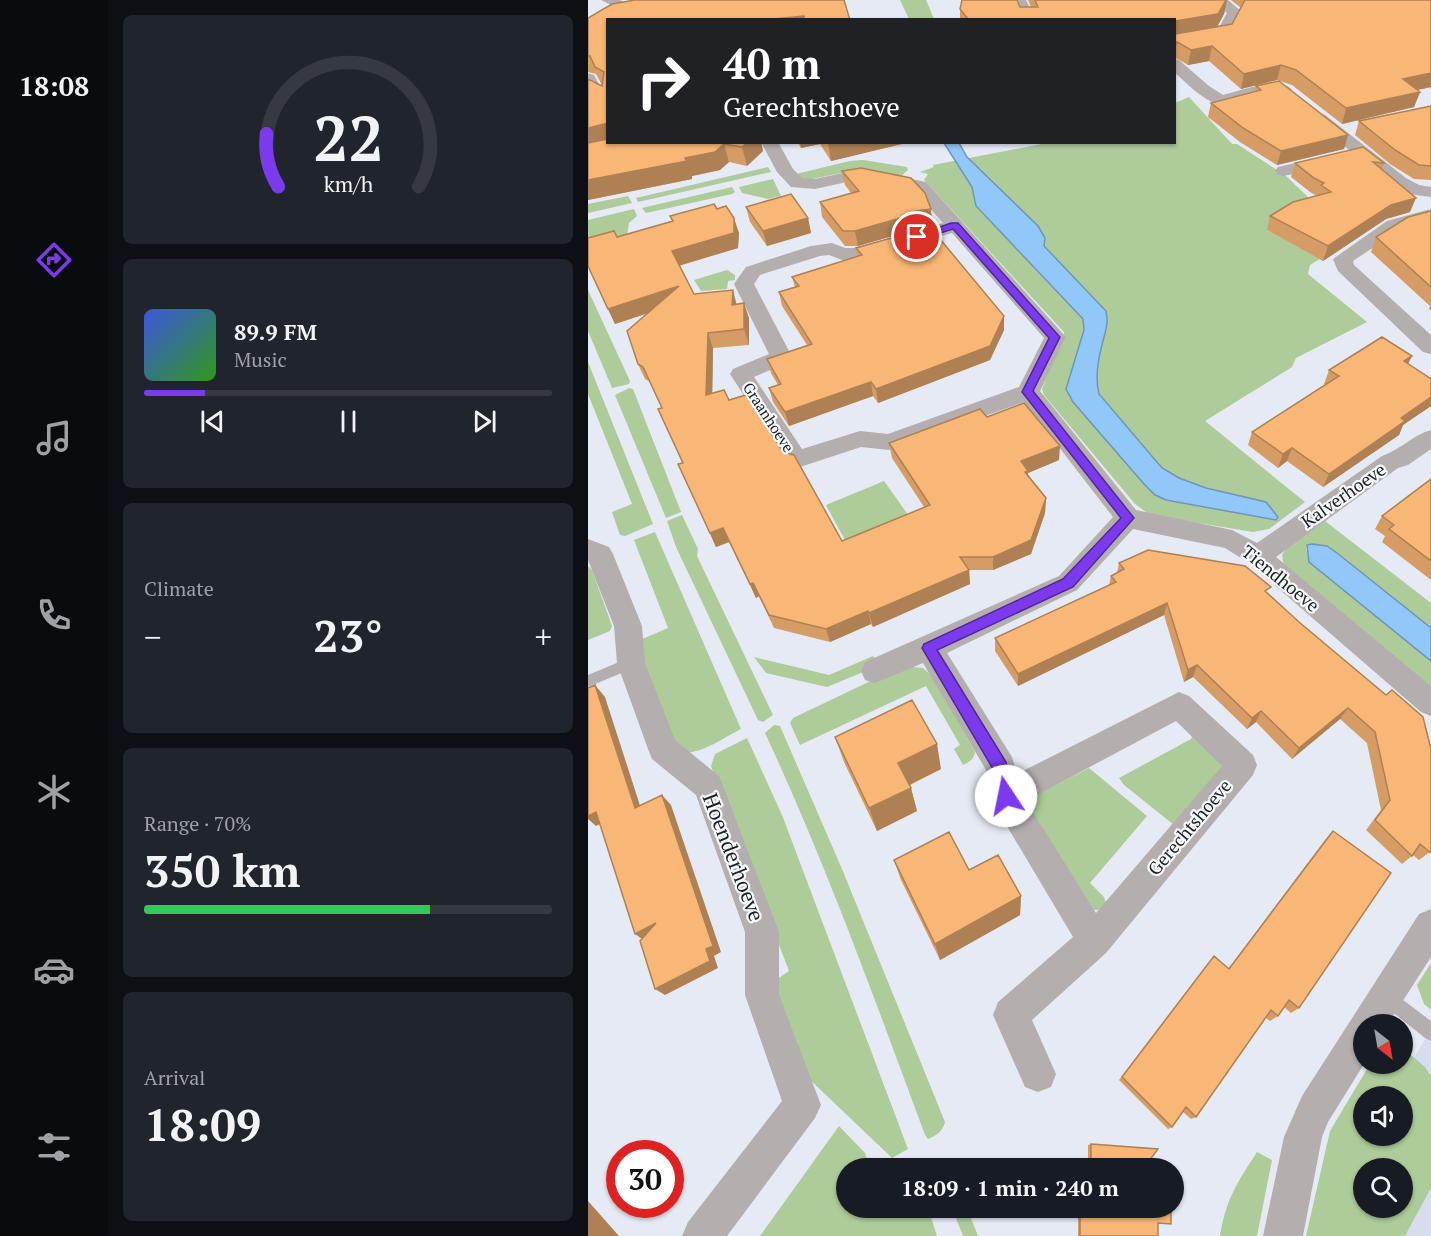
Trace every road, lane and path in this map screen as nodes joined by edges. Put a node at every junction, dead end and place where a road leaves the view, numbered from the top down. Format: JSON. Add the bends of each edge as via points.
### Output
{"nodes":[{"id":1,"x":608,"y":0,"type":"edge"},
{"id":2,"x":1019,"y":0,"type":"edge"},
{"id":3,"x":1219,"y":0,"type":"edge"},
{"id":4,"x":613,"y":15,"type":"edge"},
{"id":5,"x":1028,"y":18,"type":"edge"},
{"id":6,"x":1176,"y":43,"type":"edge"},
{"id":7,"x":1176,"y":65,"type":"edge"},
{"id":8,"x":588,"y":78,"type":"edge"},
{"id":9,"x":606,"y":96,"type":"edge"},
{"id":10,"x":1360,"y":127,"type":"edge"},
{"id":11,"x":1337,"y":132,"type":"junction"},
{"id":12,"x":770,"y":144,"type":"edge"},
{"id":13,"x":1362,"y":152,"type":"junction"},
{"id":14,"x":1284,"y":171,"type":"dead end"},
{"id":15,"x":1431,"y":192,"type":"edge"},
{"id":16,"x":1431,"y":215,"type":"edge"},
{"id":17,"x":955,"y":225,"type":"junction"},
{"id":18,"x":1431,"y":347,"type":"edge"},
{"id":19,"x":1028,"y":392,"type":"junction"},
{"id":20,"x":1431,"y":438,"type":"edge"},
{"id":21,"x":1128,"y":518,"type":"junction"},
{"id":22,"x":588,"y":549,"type":"edge"},
{"id":23,"x":1258,"y":556,"type":"junction"},
{"id":24,"x":928,"y":648,"type":"junction"},
{"id":25,"x":631,"y":663,"type":"junction"},
{"id":26,"x":875,"y":671,"type":"dead end"},
{"id":27,"x":588,"y":681,"type":"edge"},
{"id":28,"x":1431,"y":703,"type":"edge"},
{"id":29,"x":1006,"y":796,"type":"junction"},
{"id":30,"x":1431,"y":926,"type":"edge"},
{"id":31,"x":1094,"y":941,"type":"junction"},
{"id":32,"x":1386,"y":996,"type":"junction"},
{"id":33,"x":1374,"y":1014,"type":"edge"},
{"id":34,"x":1431,"y":1032,"type":"edge"},
{"id":35,"x":1353,"y":1048,"type":"edge"},
{"id":36,"x":1038,"y":1074,"type":"dead end"},
{"id":37,"x":702,"y":1236,"type":"edge"},
{"id":38,"x":1283,"y":1236,"type":"edge"}],
"edges":[{"from":1,"to":4,"type":"street","via":[[641,10]]},
{"from":2,"to":5,"type":"street"},
{"from":3,"to":6,"type":"street","via":[[1235,12],[1222,33]]},
{"from":7,"to":11,"type":"street","via":[[1220,99],[1278,87]]},
{"from":8,"to":9,"type":"street","via":[[594,89]]},
{"from":10,"to":11,"type":"street"},
{"from":11,"to":13,"type":"street"},
{"from":12,"to":17,"type":"street","via":[[797,183],[806,185],[856,175],[906,182],[920,186]]},
{"from":13,"to":14,"type":"street"},
{"from":13,"to":15,"type":"street","via":[[1400,183]]},
{"from":16,"to":18,"type":"street","via":[[1394,225],[1343,259],[1345,267]]},
{"from":17,"to":19,"type":"street","via":[[1055,337]]},
{"from":17,"to":19,"type":"street","name":"Graanhoeve","via":[[860,254],[818,250],[753,272],[744,284],[781,357],[741,374],[797,459],[860,439],[889,442]]},
{"from":19,"to":21,"type":"street"},
{"from":20,"to":23,"type":"street","name":"Kalverhoeve","via":[[1390,462]]},
{"from":21,"to":23,"type":"street","name":"Tiendhoeve","via":[[1232,540]]},
{"from":21,"to":24,"type":"street","via":[[1068,583]]},
{"from":22,"to":25,"type":"street","name":"Hoenderhoeve","via":[[602,558],[628,626]]},
{"from":23,"to":28,"type":"street","name":"Tiendhoeve"},
{"from":24,"to":26,"type":"street"},
{"from":24,"to":29,"type":"street","via":[[1000,767]]},
{"from":25,"to":27,"type":"lane"},
{"from":25,"to":37,"type":"street","name":"Hoenderhoeve","via":[[663,750],[708,786],[762,932],[762,995],[802,1105]]},
{"from":29,"to":31,"type":"street"},
{"from":29,"to":31,"type":"street","name":"Gerechtshoeve","via":[[1179,705],[1242,765]]},
{"from":30,"to":32,"type":"street"},
{"from":31,"to":36,"type":"street","name":"Gerechtshoeve","via":[[1011,1015]]},
{"from":32,"to":33,"type":"street"},
{"from":32,"to":34,"type":"lane"},
{"from":35,"to":38,"type":"street","via":[[1314,1109],[1303,1137]]}]}
